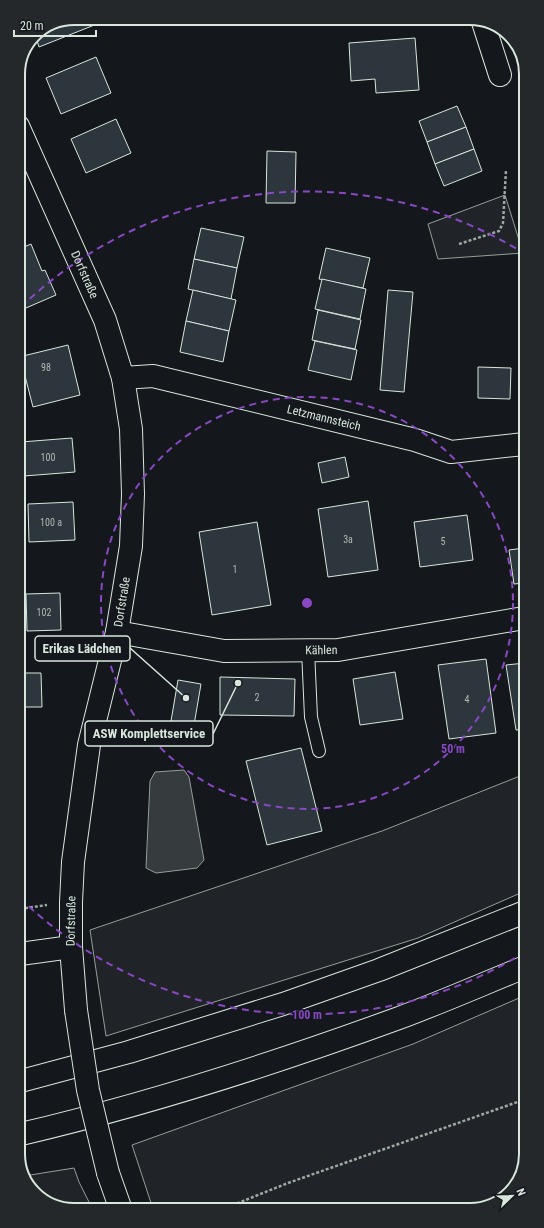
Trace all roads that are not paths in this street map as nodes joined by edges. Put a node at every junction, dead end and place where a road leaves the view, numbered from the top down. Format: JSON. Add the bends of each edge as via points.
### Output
{"nodes":[{"id":1,"x":484,"y":28,"type":"edge"},
{"id":2,"x":500,"y":75,"type":"dead end"},
{"id":3,"x":25,"y":142,"type":"edge"},
{"id":4,"x":123,"y":378,"type":"junction"},
{"id":5,"x":519,"y":445,"type":"edge"},
{"id":6,"x":519,"y":619,"type":"edge"},
{"id":7,"x":117,"y":632,"type":"junction"},
{"id":8,"x":308,"y":650,"type":"junction"},
{"id":9,"x":318,"y":751,"type":"dead end"},
{"id":10,"x":519,"y":914,"type":"edge"},
{"id":11,"x":71,"y":947,"type":"junction"},
{"id":12,"x":25,"y":953,"type":"edge"},
{"id":13,"x":519,"y":970,"type":"edge"},
{"id":14,"x":25,"y":1080,"type":"edge"},
{"id":15,"x":25,"y":1133,"type":"edge"},
{"id":16,"x":119,"y":1203,"type":"edge"}],
"edges":[{"from":1,"to":2,"type":"main road"},
{"from":3,"to":4,"type":"main road","name":"Dorfstraße","via":[[105,320]]},
{"from":4,"to":5,"type":"main road","name":"Letzmannsteich","via":[[153,376],[415,440],[451,452]]},
{"from":4,"to":7,"type":"main road","name":"Dorfstraße","via":[[131,429],[133,494],[131,546]]},
{"from":6,"to":8,"type":"main road","name":"Kählen","via":[[338,650]]},
{"from":7,"to":8,"type":"main road","name":"Kählen","via":[[224,651]]},
{"from":7,"to":11,"type":"main road","name":"Dorfstraße","via":[[89,745],[73,862]]},
{"from":8,"to":9,"type":"lane","via":[[311,717]]},
{"from":10,"to":14,"type":"main road","via":[[379,970],[283,1004],[129,1052]]},
{"from":11,"to":12,"type":"main road"},
{"from":11,"to":16,"type":"main road","name":"Dorfstraße","bridge":true,"via":[[76,1010],[88,1090],[108,1173]]},
{"from":13,"to":15,"type":"main road","via":[[400,1017],[261,1066],[152,1099]]}]}
